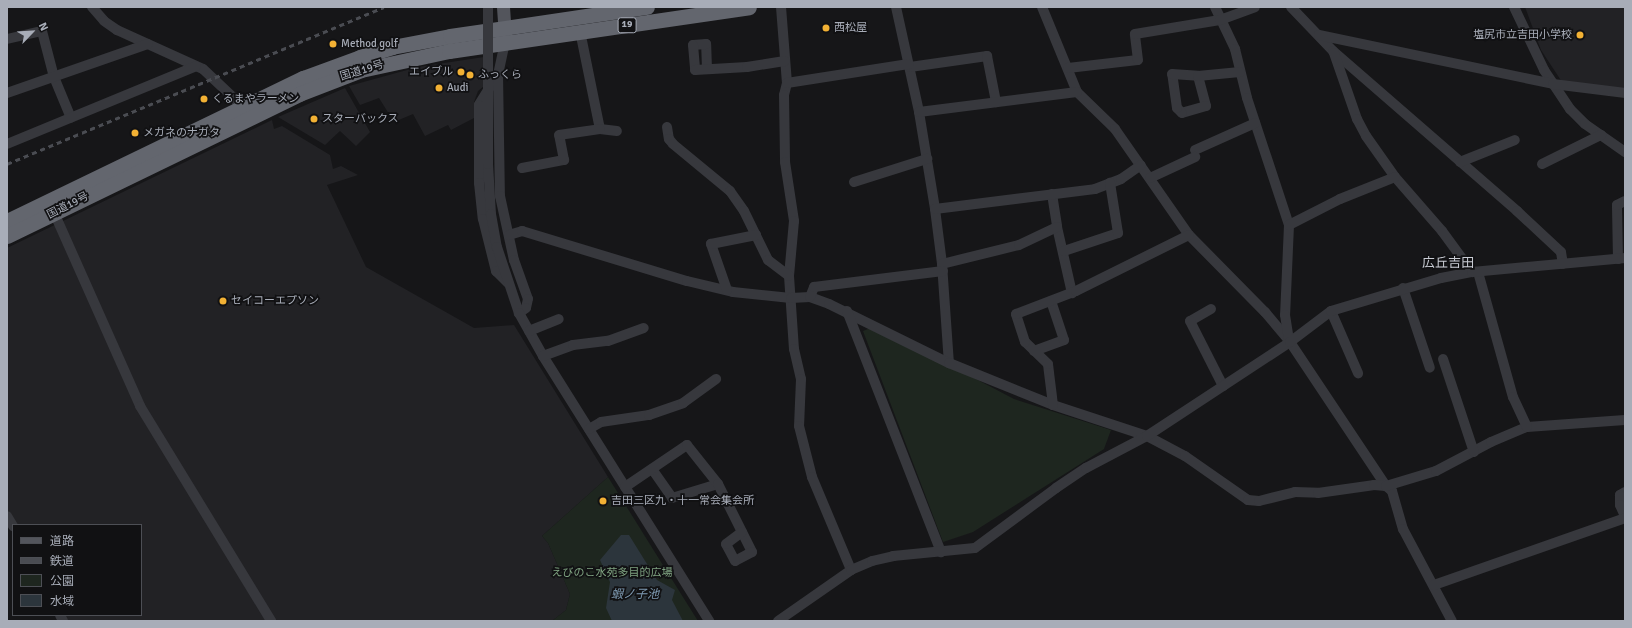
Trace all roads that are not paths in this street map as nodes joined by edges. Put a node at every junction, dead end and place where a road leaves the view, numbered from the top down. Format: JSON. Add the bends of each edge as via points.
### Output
{"nodes":[{"id":1,"x":92,"y":7,"type":"edge"},
{"id":2,"x":488,"y":7,"type":"edge"},
{"id":3,"x":503,"y":7,"type":"edge"},
{"id":4,"x":647,"y":7,"type":"edge"},
{"id":5,"x":749,"y":7,"type":"edge"},
{"id":6,"x":781,"y":7,"type":"edge"},
{"id":7,"x":896,"y":7,"type":"edge"},
{"id":8,"x":1042,"y":7,"type":"edge"},
{"id":9,"x":1215,"y":7,"type":"edge"},
{"id":10,"x":1255,"y":7,"type":"edge"},
{"id":11,"x":1291,"y":7,"type":"edge"},
{"id":12,"x":1514,"y":7,"type":"edge"},
{"id":13,"x":1220,"y":20,"type":"junction"},
{"id":14,"x":580,"y":31,"type":"junction"},
{"id":15,"x":505,"y":35,"type":"junction"},
{"id":16,"x":1319,"y":35,"type":"junction"},
{"id":17,"x":7,"y":40,"type":"edge"},
{"id":18,"x":148,"y":44,"type":"junction"},
{"id":19,"x":1333,"y":51,"type":"junction"},
{"id":20,"x":785,"y":61,"type":"junction"},
{"id":21,"x":196,"y":66,"type":"junction"},
{"id":22,"x":910,"y":66,"type":"junction"},
{"id":23,"x":1068,"y":68,"type":"junction"},
{"id":24,"x":707,"y":69,"type":"dead end"},
{"id":25,"x":1240,"y":72,"type":"junction"},
{"id":26,"x":498,"y":74,"type":"junction"},
{"id":27,"x":1198,"y":76,"type":"dead end"},
{"id":28,"x":54,"y":77,"type":"junction"},
{"id":29,"x":788,"y":83,"type":"junction"},
{"id":30,"x":1553,"y":84,"type":"junction"},
{"id":31,"x":1077,"y":92,"type":"junction"},
{"id":32,"x":7,"y":93,"type":"edge"},
{"id":33,"x":1625,"y":93,"type":"edge"},
{"id":34,"x":996,"y":102,"type":"junction"},
{"id":35,"x":239,"y":108,"type":"junction"},
{"id":36,"x":919,"y":112,"type":"junction"},
{"id":37,"x":70,"y":118,"type":"junction"},
{"id":38,"x":1255,"y":123,"type":"junction"},
{"id":39,"x":668,"y":127,"type":"dead end"},
{"id":40,"x":600,"y":129,"type":"junction"},
{"id":41,"x":617,"y":131,"type":"dead end"},
{"id":42,"x":1601,"y":135,"type":"junction"},
{"id":43,"x":1515,"y":140,"type":"dead end"},
{"id":44,"x":7,"y":144,"type":"edge"},
{"id":45,"x":1625,"y":152,"type":"edge"},
{"id":46,"x":927,"y":159,"type":"junction"},
{"id":47,"x":1460,"y":162,"type":"junction"},
{"id":48,"x":1542,"y":164,"type":"dead end"},
{"id":49,"x":1141,"y":165,"type":"junction"},
{"id":50,"x":522,"y":168,"type":"dead end"},
{"id":51,"x":1395,"y":177,"type":"junction"},
{"id":52,"x":1150,"y":178,"type":"junction"},
{"id":53,"x":854,"y":182,"type":"dead end"},
{"id":54,"x":1110,"y":183,"type":"junction"},
{"id":55,"x":1052,"y":194,"type":"junction"},
{"id":56,"x":1625,"y":201,"type":"edge"},
{"id":57,"x":52,"y":207,"type":"junction"},
{"id":58,"x":935,"y":209,"type":"junction"},
{"id":59,"x":7,"y":221,"type":"edge"},
{"id":60,"x":1289,"y":225,"type":"junction"},
{"id":61,"x":1057,"y":227,"type":"junction"},
{"id":62,"x":509,"y":235,"type":"junction"},
{"id":63,"x":756,"y":235,"type":"junction"},
{"id":64,"x":1189,"y":235,"type":"junction"},
{"id":65,"x":7,"y":236,"type":"edge"},
{"id":66,"x":1064,"y":251,"type":"junction"},
{"id":67,"x":1622,"y":259,"type":"edge"},
{"id":68,"x":1562,"y":264,"type":"junction"},
{"id":69,"x":942,"y":268,"type":"junction"},
{"id":70,"x":1475,"y":272,"type":"junction"},
{"id":71,"x":790,"y":276,"type":"junction"},
{"id":72,"x":509,"y":285,"type":"junction"},
{"id":73,"x":1403,"y":288,"type":"junction"},
{"id":74,"x":727,"y":290,"type":"junction"},
{"id":75,"x":1072,"y":293,"type":"junction"},
{"id":76,"x":810,"y":297,"type":"junction"},
{"id":77,"x":791,"y":298,"type":"junction"},
{"id":78,"x":1051,"y":301,"type":"junction"},
{"id":79,"x":1211,"y":309,"type":"dead end"},
{"id":80,"x":847,"y":311,"type":"junction"},
{"id":81,"x":1331,"y":311,"type":"junction"},
{"id":82,"x":519,"y":313,"type":"junction"},
{"id":83,"x":559,"y":319,"type":"dead end"},
{"id":84,"x":644,"y":328,"type":"dead end"},
{"id":85,"x":529,"y":331,"type":"junction"},
{"id":86,"x":1290,"y":342,"type":"junction"},
{"id":87,"x":1034,"y":351,"type":"junction"},
{"id":88,"x":543,"y":356,"type":"junction"},
{"id":89,"x":1443,"y":359,"type":"dead end"},
{"id":90,"x":949,"y":363,"type":"junction"},
{"id":91,"x":1430,"y":368,"type":"dead end"},
{"id":92,"x":1358,"y":373,"type":"dead end"},
{"id":93,"x":716,"y":379,"type":"dead end"},
{"id":94,"x":1223,"y":386,"type":"junction"},
{"id":95,"x":1053,"y":405,"type":"junction"},
{"id":96,"x":1625,"y":420,"type":"edge"},
{"id":97,"x":1527,"y":427,"type":"junction"},
{"id":98,"x":588,"y":429,"type":"junction"},
{"id":99,"x":1147,"y":436,"type":"junction"},
{"id":100,"x":1474,"y":452,"type":"junction"},
{"id":101,"x":652,"y":468,"type":"junction"},
{"id":102,"x":718,"y":484,"type":"junction"},
{"id":103,"x":1386,"y":486,"type":"junction"},
{"id":104,"x":626,"y":487,"type":"junction"},
{"id":105,"x":1625,"y":492,"type":"edge"},
{"id":106,"x":1625,"y":517,"type":"edge"},
{"id":107,"x":742,"y":532,"type":"dead end"},
{"id":108,"x":941,"y":552,"type":"junction"},
{"id":109,"x":851,"y":570,"type":"junction"},
{"id":110,"x":1434,"y":585,"type":"junction"},
{"id":111,"x":270,"y":621,"type":"edge"},
{"id":112,"x":709,"y":621,"type":"edge"},
{"id":113,"x":778,"y":621,"type":"edge"},
{"id":114,"x":1452,"y":621,"type":"edge"}],
"edges":[{"from":1,"to":18,"type":"street","via":[[104,21],[117,30]]},
{"from":2,"to":72,"type":"street","bridge":true,"via":[[488,164],[493,220]]},
{"from":3,"to":15,"type":"main road"},
{"from":4,"to":15,"type":"highway","name":"国道19号","number":"19"},
{"from":5,"to":14,"type":"highway","name":"国道19号","number":"19"},
{"from":6,"to":20,"type":"street"},
{"from":7,"to":22,"type":"street"},
{"from":8,"to":23,"type":"street"},
{"from":9,"to":13,"type":"street"},
{"from":10,"to":13,"type":"street"},
{"from":11,"to":16,"type":"street"},
{"from":12,"to":30,"type":"street","via":[[1527,38]]},
{"from":13,"to":23,"type":"street","via":[[1135,34],[1138,60]]},
{"from":13,"to":25,"type":"street","via":[[1235,49]]},
{"from":14,"to":15,"type":"highway","name":"国道19号","number":"19"},
{"from":14,"to":40,"type":"street"},
{"from":15,"to":26,"type":"street"},
{"from":15,"to":35,"type":"highway","name":"国道19号","number":"19","via":[[392,47],[303,78]]},
{"from":15,"to":57,"type":"highway","name":"国道19号","number":"19","via":[[342,76]]},
{"from":16,"to":19,"type":"street"},
{"from":16,"to":30,"type":"street"},
{"from":17,"to":28,"type":"street","via":[[42,31]]},
{"from":18,"to":21,"type":"street"},
{"from":18,"to":28,"type":"street"},
{"from":19,"to":47,"type":"street"},
{"from":19,"to":51,"type":"street","via":[[1357,119]]},
{"from":20,"to":24,"type":"street"},
{"from":20,"to":29,"type":"street"},
{"from":21,"to":35,"type":"street","via":[[214,78],[236,100]]},
{"from":21,"to":37,"type":"street"},
{"from":22,"to":29,"type":"street"},
{"from":22,"to":34,"type":"street","via":[[987,56]]},
{"from":22,"to":36,"type":"street"},
{"from":23,"to":31,"type":"street"},
{"from":25,"to":27,"type":"street"},
{"from":25,"to":38,"type":"street"},
{"from":26,"to":62,"type":"street","via":[[500,196]]},
{"from":26,"to":72,"type":"street","via":[[479,105],[479,183],[483,219],[496,271]]},
{"from":28,"to":32,"type":"street"},
{"from":28,"to":37,"type":"street"},
{"from":29,"to":71,"type":"street","via":[[784,95],[785,162],[794,221]]},
{"from":30,"to":33,"type":"street"},
{"from":30,"to":42,"type":"street","via":[[1570,109]]},
{"from":31,"to":34,"type":"street"},
{"from":31,"to":49,"type":"street","via":[[1115,129]]},
{"from":34,"to":36,"type":"street"},
{"from":35,"to":57,"type":"highway","name":"国道19号","number":"19"},
{"from":36,"to":46,"type":"street"},
{"from":37,"to":44,"type":"street"},
{"from":38,"to":52,"type":"street"},
{"from":38,"to":60,"type":"street"},
{"from":39,"to":63,"type":"street","via":[[669,139],[673,144],[730,191]]},
{"from":40,"to":41,"type":"street"},
{"from":40,"to":50,"type":"street","via":[[559,135],[564,160]]},
{"from":42,"to":45,"type":"street"},
{"from":42,"to":48,"type":"street"},
{"from":43,"to":47,"type":"street"},
{"from":46,"to":53,"type":"street"},
{"from":46,"to":58,"type":"street"},
{"from":47,"to":68,"type":"street","via":[[1561,252]]},
{"from":49,"to":52,"type":"street"},
{"from":49,"to":54,"type":"street"},
{"from":51,"to":60,"type":"street","via":[[1340,199]]},
{"from":51,"to":70,"type":"street"},
{"from":52,"to":64,"type":"street"},
{"from":54,"to":55,"type":"street","via":[[1094,189]]},
{"from":54,"to":66,"type":"street","via":[[1118,233]]},
{"from":55,"to":58,"type":"street"},
{"from":55,"to":61,"type":"street"},
{"from":56,"to":67,"type":"street","via":[[1617,205]]},
{"from":57,"to":59,"type":"highway","name":"国道19号","number":"19"},
{"from":57,"to":65,"type":"highway","name":"国道19号","number":"19"},
{"from":57,"to":111,"type":"street","via":[[140,406]]},
{"from":58,"to":69,"type":"street"},
{"from":60,"to":86,"type":"street","via":[[1285,315]]},
{"from":61,"to":66,"type":"street"},
{"from":61,"to":69,"type":"street","via":[[1019,245]]},
{"from":62,"to":74,"type":"street","via":[[522,231],[687,281]]},
{"from":62,"to":82,"type":"street","via":[[514,260],[528,299],[526,308]]},
{"from":63,"to":71,"type":"street","via":[[768,260]]},
{"from":63,"to":74,"type":"street","via":[[711,244]]},
{"from":64,"to":75,"type":"street"},
{"from":64,"to":86,"type":"street","via":[[1265,312]]},
{"from":66,"to":75,"type":"street"},
{"from":67,"to":68,"type":"street"},
{"from":68,"to":70,"type":"street"},
{"from":69,"to":76,"type":"street","via":[[814,287]]},
{"from":69,"to":90,"type":"street"},
{"from":70,"to":73,"type":"street"},
{"from":70,"to":97,"type":"street","via":[[1513,397]]},
{"from":71,"to":77,"type":"street"},
{"from":72,"to":82,"type":"street"},
{"from":73,"to":81,"type":"street"},
{"from":73,"to":91,"type":"street"},
{"from":74,"to":77,"type":"street"},
{"from":75,"to":78,"type":"street"},
{"from":76,"to":77,"type":"street"},
{"from":76,"to":80,"type":"street"},
{"from":77,"to":109,"type":"street","via":[[794,349],[801,379],[798,426],[812,477]]},
{"from":78,"to":87,"type":"street","via":[[1064,340]]},
{"from":78,"to":87,"type":"street","via":[[1016,314],[1026,342]]},
{"from":79,"to":94,"type":"street","via":[[1190,321]]},
{"from":80,"to":90,"type":"street"},
{"from":80,"to":108,"type":"street"},
{"from":81,"to":86,"type":"street"},
{"from":81,"to":92,"type":"street"},
{"from":82,"to":85,"type":"street"},
{"from":83,"to":85,"type":"street"},
{"from":84,"to":88,"type":"street","via":[[608,341],[573,345]]},
{"from":85,"to":88,"type":"street"},
{"from":86,"to":94,"type":"street"},
{"from":86,"to":103,"type":"street"},
{"from":87,"to":95,"type":"street","via":[[1048,364]]},
{"from":88,"to":98,"type":"street"},
{"from":89,"to":100,"type":"street"},
{"from":90,"to":95,"type":"street"},
{"from":93,"to":98,"type":"street","via":[[683,403],[649,415],[602,422]]},
{"from":94,"to":99,"type":"street"},
{"from":95,"to":99,"type":"street"},
{"from":96,"to":97,"type":"street"},
{"from":97,"to":100,"type":"street"},
{"from":98,"to":104,"type":"street"},
{"from":99,"to":103,"type":"street","via":[[1185,456],[1248,500],[1259,501],[1296,492],[1318,493],[1374,485]]},
{"from":99,"to":108,"type":"street","via":[[1086,468],[975,548]]},
{"from":100,"to":103,"type":"street","via":[[1436,471]]},
{"from":101,"to":102,"type":"street","via":[[672,498]]},
{"from":101,"to":102,"type":"street","via":[[687,445]]},
{"from":101,"to":104,"type":"street"},
{"from":102,"to":107,"type":"street"},
{"from":103,"to":110,"type":"street","via":[[1392,491],[1403,529]]},
{"from":104,"to":112,"type":"street"},
{"from":105,"to":106,"type":"street","via":[[1620,495]]},
{"from":106,"to":110,"type":"street"},
{"from":108,"to":109,"type":"street","via":[[893,556]]},
{"from":109,"to":113,"type":"street"},
{"from":110,"to":114,"type":"street"}]}
